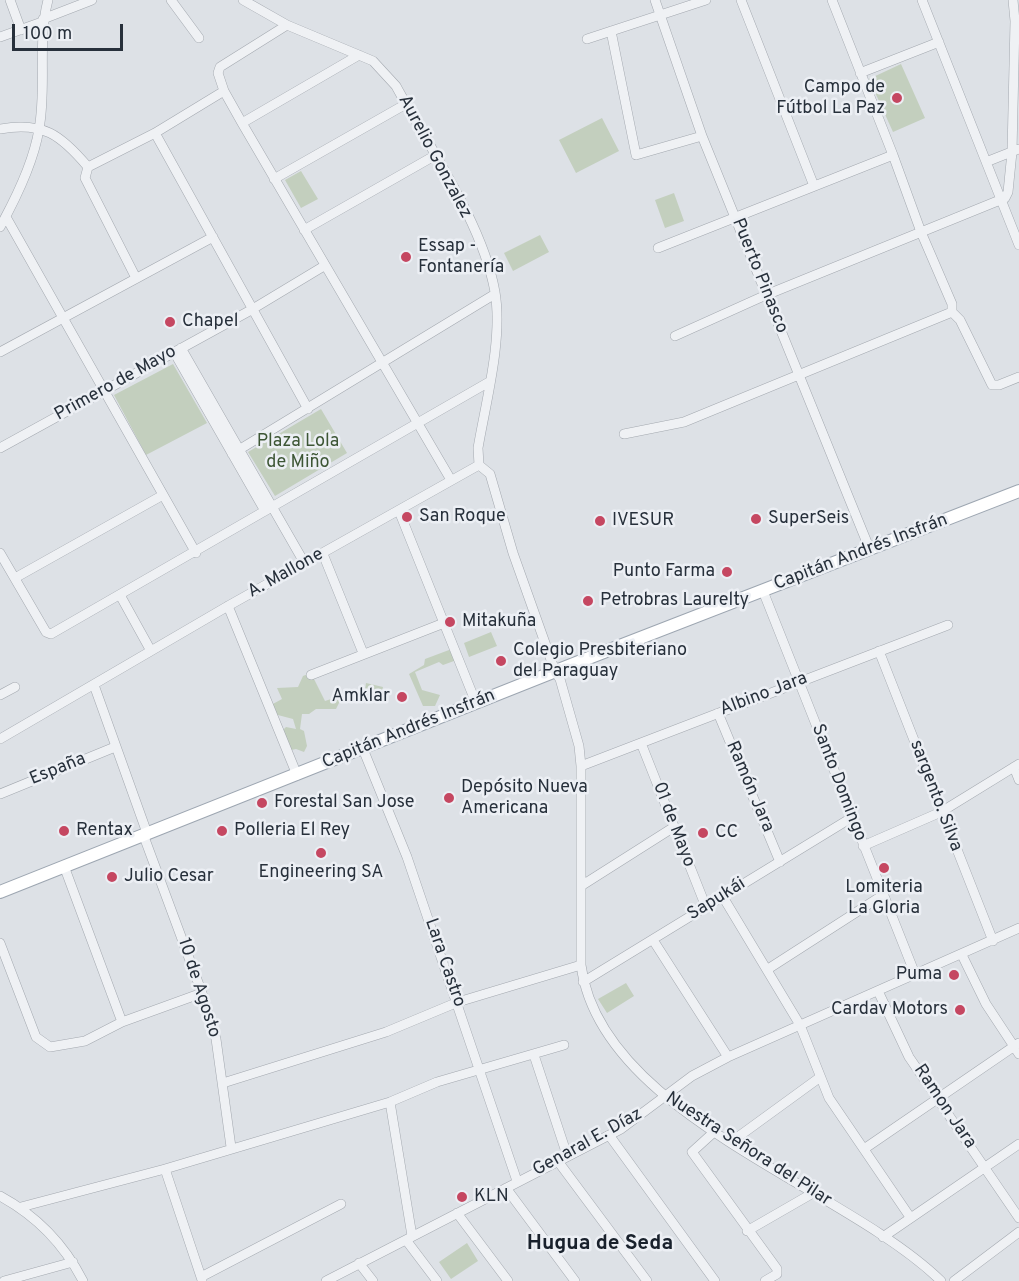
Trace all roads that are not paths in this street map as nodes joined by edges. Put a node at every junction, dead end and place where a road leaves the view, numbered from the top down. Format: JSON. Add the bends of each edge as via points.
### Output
{"nodes":[{"id":1,"x":10,"y":0,"type":"edge"},
{"id":2,"x":48,"y":0,"type":"edge"},
{"id":3,"x":92,"y":0,"type":"edge"},
{"id":4,"x":171,"y":0,"type":"edge"},
{"id":5,"x":243,"y":0,"type":"edge"},
{"id":6,"x":655,"y":0,"type":"edge"},
{"id":7,"x":706,"y":0,"type":"edge"},
{"id":8,"x":741,"y":0,"type":"edge"},
{"id":9,"x":832,"y":0,"type":"edge"},
{"id":10,"x":922,"y":0,"type":"edge"},
{"id":11,"x":1013,"y":0,"type":"edge"},
{"id":12,"x":658,"y":15,"type":"junction"},
{"id":13,"x":43,"y":20,"type":"junction"},
{"id":14,"x":287,"y":25,"type":"junction"},
{"id":15,"x":21,"y":30,"type":"junction"},
{"id":16,"x":611,"y":31,"type":"junction"},
{"id":17,"x":0,"y":37,"type":"edge"},
{"id":18,"x":199,"y":38,"type":"dead end"},
{"id":19,"x":586,"y":39,"type":"dead end"},
{"id":20,"x":939,"y":42,"type":"junction"},
{"id":21,"x":359,"y":55,"type":"junction"},
{"id":22,"x":860,"y":73,"type":"junction"},
{"id":23,"x":224,"y":91,"type":"junction"},
{"id":24,"x":406,"y":104,"type":"junction"},
{"id":25,"x":242,"y":123,"type":"junction"},
{"id":26,"x":40,"y":128,"type":"junction"},
{"id":27,"x":0,"y":129,"type":"edge"},
{"id":28,"x":155,"y":133,"type":"junction"},
{"id":29,"x":702,"y":136,"type":"junction"},
{"id":30,"x":1016,"y":150,"type":"edge"},
{"id":31,"x":893,"y":155,"type":"junction"},
{"id":32,"x":434,"y":156,"type":"junction"},
{"id":33,"x":986,"y":162,"type":"junction"},
{"id":34,"x":88,"y":167,"type":"junction"},
{"id":35,"x":274,"y":179,"type":"junction"},
{"id":36,"x":814,"y":186,"type":"junction"},
{"id":37,"x":1001,"y":200,"type":"junction"},
{"id":38,"x":6,"y":217,"type":"junction"},
{"id":39,"x":735,"y":218,"type":"junction"},
{"id":40,"x":0,"y":227,"type":"edge"},
{"id":41,"x":304,"y":230,"type":"junction"},
{"id":42,"x":921,"y":232,"type":"junction"},
{"id":43,"x":213,"y":237,"type":"junction"},
{"id":44,"x":1019,"y":245,"type":"edge"},
{"id":45,"x":658,"y":248,"type":"dead end"},
{"id":46,"x":324,"y":266,"type":"junction"},
{"id":47,"x":136,"y":278,"type":"junction"},
{"id":48,"x":495,"y":294,"type":"junction"},
{"id":49,"x":766,"y":295,"type":"junction"},
{"id":50,"x":251,"y":310,"type":"junction"},
{"id":51,"x":952,"y":312,"type":"junction"},
{"id":52,"x":63,"y":317,"type":"junction"},
{"id":53,"x":675,"y":336,"type":"dead end"},
{"id":54,"x":177,"y":350,"type":"junction"},
{"id":55,"x":0,"y":352,"type":"edge"},
{"id":56,"x":382,"y":364,"type":"junction"},
{"id":57,"x":798,"y":374,"type":"junction"},
{"id":58,"x":1019,"y":377,"type":"edge"},
{"id":59,"x":489,"y":382,"type":"junction"},
{"id":60,"x":104,"y":390,"type":"junction"},
{"id":61,"x":308,"y":409,"type":"junction"},
{"id":62,"x":417,"y":423,"type":"junction"},
{"id":63,"x":624,"y":435,"type":"dead end"},
{"id":64,"x":0,"y":448,"type":"edge"},
{"id":65,"x":236,"y":452,"type":"junction"},
{"id":66,"x":479,"y":465,"type":"junction"},
{"id":67,"x":450,"y":480,"type":"junction"},
{"id":68,"x":1019,"y":491,"type":"edge"},
{"id":69,"x":163,"y":495,"type":"junction"},
{"id":70,"x":269,"y":509,"type":"junction"},
{"id":71,"x":399,"y":511,"type":"junction"},
{"id":72,"x":870,"y":550,"type":"junction"},
{"id":73,"x":0,"y":553,"type":"edge"},
{"id":74,"x":196,"y":553,"type":"junction"},
{"id":75,"x":323,"y":554,"type":"junction"},
{"id":76,"x":305,"y":564,"type":"junction"},
{"id":77,"x":15,"y":578,"type":"junction"},
{"id":78,"x":763,"y":591,"type":"junction"},
{"id":79,"x":120,"y":595,"type":"junction"},
{"id":80,"x":228,"y":606,"type":"junction"},
{"id":81,"x":444,"y":623,"type":"junction"},
{"id":82,"x":948,"y":625,"type":"dead end"},
{"id":83,"x":151,"y":651,"type":"junction"},
{"id":84,"x":879,"y":651,"type":"junction"},
{"id":85,"x":363,"y":653,"type":"junction"},
{"id":86,"x":555,"y":672,"type":"junction"},
{"id":87,"x":311,"y":675,"type":"dead end"},
{"id":88,"x":799,"y":681,"type":"junction"},
{"id":89,"x":94,"y":685,"type":"junction"},
{"id":90,"x":15,"y":687,"type":"dead end"},
{"id":91,"x":0,"y":695,"type":"edge"},
{"id":92,"x":476,"y":703,"type":"junction"},
{"id":93,"x":718,"y":713,"type":"junction"},
{"id":94,"x":0,"y":739,"type":"edge"},
{"id":95,"x":641,"y":743,"type":"junction"},
{"id":96,"x":115,"y":747,"type":"junction"},
{"id":97,"x":363,"y":749,"type":"junction"},
{"id":98,"x":581,"y":766,"type":"junction"},
{"id":99,"x":1016,"y":766,"type":"edge"},
{"id":100,"x":297,"y":775,"type":"junction"},
{"id":101,"x":1019,"y":780,"type":"edge"},
{"id":102,"x":0,"y":794,"type":"edge"},
{"id":103,"x":941,"y":812,"type":"junction"},
{"id":104,"x":851,"y":818,"type":"junction"},
{"id":105,"x":674,"y":827,"type":"junction"},
{"id":106,"x":145,"y":833,"type":"junction"},
{"id":107,"x":863,"y":846,"type":"junction"},
{"id":108,"x":780,"y":862,"type":"junction"},
{"id":109,"x":64,"y":866,"type":"junction"},
{"id":110,"x":580,"y":886,"type":"junction"},
{"id":111,"x":0,"y":892,"type":"edge"},
{"id":112,"x":883,"y":895,"type":"junction"},
{"id":113,"x":723,"y":897,"type":"junction"},
{"id":114,"x":706,"y":907,"type":"junction"},
{"id":115,"x":1019,"y":928,"type":"edge"},
{"id":116,"x":653,"y":940,"type":"junction"},
{"id":117,"x":993,"y":941,"type":"junction"},
{"id":118,"x":0,"y":943,"type":"edge"},
{"id":119,"x":962,"y":955,"type":"junction"},
{"id":120,"x":581,"y":965,"type":"junction"},
{"id":121,"x":768,"y":969,"type":"junction"},
{"id":122,"x":915,"y":974,"type":"junction"},
{"id":123,"x":583,"y":982,"type":"junction"},
{"id":124,"x":878,"y":991,"type":"junction"},
{"id":125,"x":202,"y":993,"type":"junction"},
{"id":126,"x":458,"y":1002,"type":"junction"},
{"id":127,"x":122,"y":1022,"type":"junction"},
{"id":128,"x":800,"y":1025,"type":"junction"},
{"id":129,"x":564,"y":1045,"type":"dead end"},
{"id":130,"x":1017,"y":1047,"type":"edge"},
{"id":131,"x":534,"y":1055,"type":"junction"},
{"id":132,"x":728,"y":1057,"type":"junction"},
{"id":133,"x":479,"y":1070,"type":"junction"},
{"id":134,"x":819,"y":1078,"type":"junction"},
{"id":135,"x":223,"y":1083,"type":"junction"},
{"id":136,"x":664,"y":1096,"type":"junction"},
{"id":137,"x":938,"y":1099,"type":"junction"},
{"id":138,"x":390,"y":1102,"type":"junction"},
{"id":139,"x":714,"y":1132,"type":"junction"},
{"id":140,"x":609,"y":1135,"type":"junction"},
{"id":141,"x":731,"y":1142,"type":"junction"},
{"id":142,"x":1019,"y":1144,"type":"edge"},
{"id":143,"x":231,"y":1147,"type":"junction"},
{"id":144,"x":864,"y":1149,"type":"junction"},
{"id":145,"x":567,"y":1155,"type":"junction"},
{"id":146,"x":557,"y":1161,"type":"junction"},
{"id":147,"x":984,"y":1166,"type":"junction"},
{"id":148,"x":165,"y":1169,"type":"junction"},
{"id":149,"x":517,"y":1181,"type":"junction"},
{"id":150,"x":506,"y":1188,"type":"junction"},
{"id":151,"x":813,"y":1193,"type":"junction"},
{"id":152,"x":0,"y":1196,"type":"edge"},
{"id":153,"x":340,"y":1204,"type":"dead end"},
{"id":154,"x":21,"y":1207,"type":"junction"},
{"id":155,"x":457,"y":1213,"type":"junction"},
{"id":156,"x":910,"y":1217,"type":"junction"},
{"id":157,"x":1019,"y":1218,"type":"edge"},
{"id":158,"x":747,"y":1231,"type":"junction"},
{"id":159,"x":1019,"y":1232,"type":"edge"},
{"id":160,"x":883,"y":1237,"type":"junction"},
{"id":161,"x":409,"y":1238,"type":"junction"},
{"id":162,"x":73,"y":1262,"type":"junction"},
{"id":163,"x":359,"y":1263,"type":"junction"},
{"id":164,"x":202,"y":1279,"type":"edge"},
{"id":165,"x":4,"y":1281,"type":"edge"},
{"id":166,"x":83,"y":1281,"type":"edge"},
{"id":167,"x":326,"y":1281,"type":"edge"},
{"id":168,"x":373,"y":1281,"type":"edge"},
{"id":169,"x":437,"y":1281,"type":"edge"},
{"id":170,"x":508,"y":1281,"type":"edge"},
{"id":171,"x":575,"y":1281,"type":"edge"},
{"id":172,"x":647,"y":1281,"type":"edge"},
{"id":173,"x":715,"y":1281,"type":"edge"},
{"id":174,"x":765,"y":1281,"type":"edge"},
{"id":175,"x":941,"y":1281,"type":"edge"},
{"id":176,"x":954,"y":1281,"type":"edge"}],
"edges":[{"from":1,"to":15,"type":"street"},
{"from":2,"to":13,"type":"street"},
{"from":3,"to":13,"type":"street"},
{"from":4,"to":18,"type":"street"},
{"from":5,"to":14,"type":"street","name":"Aurelio Gonzalez"},
{"from":6,"to":12,"type":"street","name":"Puerto Pinasco"},
{"from":7,"to":12,"type":"street"},
{"from":8,"to":36,"type":"street"},
{"from":9,"to":22,"type":"street"},
{"from":10,"to":20,"type":"street"},
{"from":11,"to":30,"type":"street"},
{"from":12,"to":16,"type":"street"},
{"from":12,"to":29,"type":"street","name":"Puerto Pinasco"},
{"from":13,"to":15,"type":"street"},
{"from":13,"to":26,"type":"street"},
{"from":14,"to":21,"type":"street","name":"Aurelio Gonzalez"},
{"from":14,"to":23,"type":"street","via":[[220,67]]},
{"from":15,"to":17,"type":"street"},
{"from":16,"to":19,"type":"street"},
{"from":16,"to":29,"type":"street","via":[[637,156]]},
{"from":20,"to":22,"type":"street"},
{"from":20,"to":33,"type":"street"},
{"from":21,"to":24,"type":"street","name":"Aurelio Gonzalez","via":[[373,61],[396,86]]},
{"from":21,"to":25,"type":"street"},
{"from":22,"to":31,"type":"street"},
{"from":23,"to":25,"type":"street"},
{"from":23,"to":28,"type":"street"},
{"from":24,"to":32,"type":"street","name":"Aurelio Gonzalez"},
{"from":24,"to":35,"type":"street"},
{"from":25,"to":35,"type":"street"},
{"from":26,"to":27,"type":"street"},
{"from":26,"to":34,"type":"street","via":[[62,138]]},
{"from":26,"to":38,"type":"street"},
{"from":28,"to":34,"type":"street"},
{"from":28,"to":43,"type":"street"},
{"from":29,"to":39,"type":"street","name":"Puerto Pinasco"},
{"from":30,"to":33,"type":"street"},
{"from":30,"to":37,"type":"street","via":[[1008,192]]},
{"from":31,"to":36,"type":"street"},
{"from":31,"to":42,"type":"street"},
{"from":32,"to":41,"type":"street"},
{"from":32,"to":48,"type":"street","name":"Aurelio Gonzalez","via":[[458,196],[482,250]]},
{"from":33,"to":37,"type":"street"},
{"from":34,"to":47,"type":"street","via":[[85,178]]},
{"from":35,"to":41,"type":"street"},
{"from":36,"to":39,"type":"street"},
{"from":37,"to":42,"type":"street"},
{"from":37,"to":44,"type":"street"},
{"from":38,"to":40,"type":"street"},
{"from":38,"to":52,"type":"street"},
{"from":39,"to":45,"type":"street"},
{"from":39,"to":49,"type":"street","name":"Puerto Pinasco"},
{"from":41,"to":46,"type":"street"},
{"from":42,"to":49,"type":"street"},
{"from":42,"to":51,"type":"street"},
{"from":43,"to":47,"type":"street"},
{"from":43,"to":50,"type":"street"},
{"from":46,"to":50,"type":"street","name":"Primero de Mayo"},
{"from":46,"to":56,"type":"street"},
{"from":47,"to":52,"type":"street"},
{"from":48,"to":56,"type":"street"},
{"from":48,"to":59,"type":"street","name":"Aurelio Gonzalez","via":[[496,331]]},
{"from":49,"to":53,"type":"street"},
{"from":49,"to":57,"type":"street","name":"Puerto Pinasco"},
{"from":50,"to":54,"type":"street","name":"Primero de Mayo"},
{"from":50,"to":61,"type":"street"},
{"from":51,"to":57,"type":"street"},
{"from":51,"to":58,"type":"street","via":[[960,320],[992,385]]},
{"from":52,"to":55,"type":"street"},
{"from":52,"to":60,"type":"street"},
{"from":54,"to":60,"type":"street","name":"Primero de Mayo"},
{"from":54,"to":65,"type":"street"},
{"from":56,"to":61,"type":"street"},
{"from":56,"to":62,"type":"street"},
{"from":57,"to":63,"type":"street","via":[[684,422]]},
{"from":57,"to":72,"type":"street","name":"Puerto Pinasco"},
{"from":59,"to":62,"type":"street"},
{"from":59,"to":66,"type":"street","name":"Aurelio Gonzalez","via":[[478,447]]},
{"from":60,"to":64,"type":"street","name":"Primero de Mayo"},
{"from":60,"to":69,"type":"street"},
{"from":61,"to":65,"type":"street"},
{"from":62,"to":67,"type":"street"},
{"from":62,"to":70,"type":"street"},
{"from":65,"to":70,"type":"street"},
{"from":66,"to":67,"type":"street","name":"A. Mallone"},
{"from":66,"to":86,"type":"street","via":[[490,474]]},
{"from":67,"to":71,"type":"street","name":"A. Mallone"},
{"from":68,"to":72,"type":"main road","name":"Capitán Andrés Insfrán"},
{"from":69,"to":74,"type":"street"},
{"from":69,"to":77,"type":"street"},
{"from":70,"to":74,"type":"street"},
{"from":70,"to":76,"type":"street"},
{"from":71,"to":75,"type":"street","name":"A. Mallone"},
{"from":71,"to":81,"type":"street"},
{"from":72,"to":78,"type":"main road","name":"Capitán Andrés Insfrán"},
{"from":73,"to":77,"type":"street"},
{"from":74,"to":79,"type":"street"},
{"from":75,"to":76,"type":"street","name":"A. Mallone"},
{"from":75,"to":85,"type":"street"},
{"from":76,"to":80,"type":"street","name":"A. Mallone"},
{"from":77,"to":79,"type":"street","via":[[48,634]]},
{"from":78,"to":86,"type":"main road","name":"Capitán Andrés Insfrán"},
{"from":78,"to":88,"type":"street","name":"Santo Domingo"},
{"from":79,"to":83,"type":"street"},
{"from":80,"to":83,"type":"street","name":"A. Mallone"},
{"from":80,"to":100,"type":"street"},
{"from":81,"to":85,"type":"street"},
{"from":81,"to":92,"type":"street"},
{"from":82,"to":84,"type":"street","name":"Albino Jara"},
{"from":83,"to":89,"type":"street","name":"A. Mallone"},
{"from":84,"to":88,"type":"street","name":"Albino Jara"},
{"from":84,"to":103,"type":"street","name":"sargento. Silva"},
{"from":85,"to":87,"type":"street"},
{"from":86,"to":92,"type":"main road","name":"Capitán Andrés Insfrán"},
{"from":86,"to":98,"type":"street","name":"Nuestra Señora del Pilar","via":[[579,746]]},
{"from":88,"to":93,"type":"street","name":"Albino Jara"},
{"from":88,"to":104,"type":"street","name":"Santo Domingo"},
{"from":89,"to":94,"type":"street","name":"A. Mallone"},
{"from":89,"to":96,"type":"street","name":"10 de Agosto"},
{"from":90,"to":91,"type":"street"},
{"from":92,"to":97,"type":"main road","name":"Capitán Andrés Insfrán"},
{"from":93,"to":95,"type":"street","name":"Albino Jara"},
{"from":93,"to":108,"type":"street","name":"Ramón Jara"},
{"from":95,"to":98,"type":"street","name":"Albino Jara"},
{"from":95,"to":105,"type":"street","name":"01 de Mayo"},
{"from":96,"to":102,"type":"street","name":"España"},
{"from":96,"to":106,"type":"street","name":"10 de Agosto"},
{"from":97,"to":100,"type":"main road","name":"Capitán Andrés Insfrán"},
{"from":97,"to":126,"type":"street","name":"Lara Castro","via":[[407,857]]},
{"from":98,"to":110,"type":"street","name":"Nuestra Señora del Pilar"},
{"from":99,"to":101,"type":"street"},
{"from":99,"to":103,"type":"street"},
{"from":100,"to":106,"type":"main road","name":"Capitán Andrés Insfrán"},
{"from":103,"to":107,"type":"street"},
{"from":103,"to":117,"type":"street","name":"sargento. Silva"},
{"from":104,"to":107,"type":"street","name":"Santo Domingo"},
{"from":104,"to":108,"type":"street","name":"Sapukái"},
{"from":105,"to":110,"type":"street"},
{"from":105,"to":114,"type":"street","name":"01 de Mayo"},
{"from":106,"to":109,"type":"main road","name":"Capitán Andrés Insfrán"},
{"from":106,"to":125,"type":"street","name":"10 de Agosto"},
{"from":107,"to":112,"type":"street","name":"Santo Domingo"},
{"from":108,"to":113,"type":"street","name":"Sapukái"},
{"from":109,"to":111,"type":"main road","name":"Capitán Andrés Insfrán"},
{"from":109,"to":127,"type":"street"},
{"from":110,"to":120,"type":"street","name":"Nuestra Señora del Pilar"},
{"from":112,"to":121,"type":"street"},
{"from":112,"to":122,"type":"street","name":"Santo Domingo"},
{"from":113,"to":114,"type":"street","name":"Sapukái"},
{"from":113,"to":121,"type":"street"},
{"from":114,"to":116,"type":"street","name":"Sapukái"},
{"from":115,"to":117,"type":"street","name":"Genaral E. Díaz"},
{"from":116,"to":123,"type":"street","name":"Sapukái"},
{"from":116,"to":132,"type":"street"},
{"from":117,"to":119,"type":"street","name":"Genaral E. Díaz"},
{"from":118,"to":127,"type":"street","via":[[36,1037],[43,1044],[76,1044]]},
{"from":119,"to":122,"type":"street","name":"Genaral E. Díaz"},
{"from":119,"to":130,"type":"street","via":[[986,1004]]},
{"from":120,"to":123,"type":"street","name":"Nuestra Señora del Pilar"},
{"from":120,"to":126,"type":"street"},
{"from":121,"to":128,"type":"street"},
{"from":122,"to":124,"type":"street","name":"Genaral E. Díaz"},
{"from":123,"to":136,"type":"street","name":"Nuestra Señora del Pilar","via":[[615,1043]]},
{"from":124,"to":128,"type":"street","name":"Genaral E. Díaz"},
{"from":124,"to":137,"type":"street","name":"Ramon Jara","via":[[909,1057]]},
{"from":125,"to":127,"type":"street"},
{"from":125,"to":135,"type":"street","name":"10 de Agosto","via":[[216,1039]]},
{"from":126,"to":133,"type":"street","name":"Lara Castro"},
{"from":126,"to":135,"type":"street","via":[[386,1032]]},
{"from":128,"to":132,"type":"street","name":"Genaral E. Díaz"},
{"from":128,"to":134,"type":"street"},
{"from":129,"to":131,"type":"street"},
{"from":130,"to":137,"type":"street"},
{"from":131,"to":133,"type":"street"},
{"from":131,"to":145,"type":"street"},
{"from":132,"to":136,"type":"street","name":"Genaral E. Díaz"},
{"from":133,"to":138,"type":"street","via":[[436,1082]]},
{"from":133,"to":149,"type":"street","name":"Lara Castro"},
{"from":134,"to":141,"type":"street"},
{"from":134,"to":144,"type":"street"},
{"from":135,"to":143,"type":"street","name":"10 de Agosto"},
{"from":136,"to":139,"type":"street","name":"Nuestra Señora del Pilar"},
{"from":136,"to":140,"type":"street","name":"Genaral E. Díaz"},
{"from":137,"to":144,"type":"street"},
{"from":137,"to":147,"type":"street","name":"Ramon Jara"},
{"from":138,"to":143,"type":"street"},
{"from":138,"to":161,"type":"street"},
{"from":139,"to":141,"type":"street","name":"Nuestra Señora del Pilar"},
{"from":139,"to":158,"type":"street","via":[[692,1152]]},
{"from":140,"to":145,"type":"street","name":"Genaral E. Díaz"},
{"from":140,"to":173,"type":"street"},
{"from":141,"to":151,"type":"street","name":"Nuestra Señora del Pilar"},
{"from":142,"to":147,"type":"street"},
{"from":143,"to":148,"type":"street"},
{"from":144,"to":156,"type":"street"},
{"from":145,"to":146,"type":"street","name":"Genaral E. Díaz"},
{"from":146,"to":149,"type":"street","name":"Genaral E. Díaz"},
{"from":146,"to":172,"type":"street"},
{"from":147,"to":156,"type":"street"},
{"from":147,"to":157,"type":"street","name":"Ramon Jara"},
{"from":148,"to":154,"type":"street"},
{"from":148,"to":164,"type":"street"},
{"from":149,"to":150,"type":"street","name":"Genaral E. Díaz"},
{"from":150,"to":155,"type":"street","name":"Genaral E. Díaz"},
{"from":150,"to":171,"type":"street"},
{"from":151,"to":158,"type":"street"},
{"from":151,"to":160,"type":"street","name":"Nuestra Señora del Pilar"},
{"from":152,"to":154,"type":"street"},
{"from":153,"to":164,"type":"street"},
{"from":154,"to":162,"type":"street","via":[[54,1237]]},
{"from":155,"to":161,"type":"street","name":"Genaral E. Díaz"},
{"from":155,"to":170,"type":"street"},
{"from":156,"to":160,"type":"street"},
{"from":158,"to":174,"type":"street","via":[[777,1269],[777,1274]]},
{"from":159,"to":176,"type":"street"},
{"from":160,"to":175,"type":"street","name":"Nuestra Señora del Pilar"},
{"from":161,"to":163,"type":"street","name":"Genaral E. Díaz"},
{"from":161,"to":169,"type":"street"},
{"from":162,"to":165,"type":"street"},
{"from":162,"to":166,"type":"street"},
{"from":163,"to":167,"type":"street","name":"Genaral E. Díaz"},
{"from":163,"to":168,"type":"street"}]}
